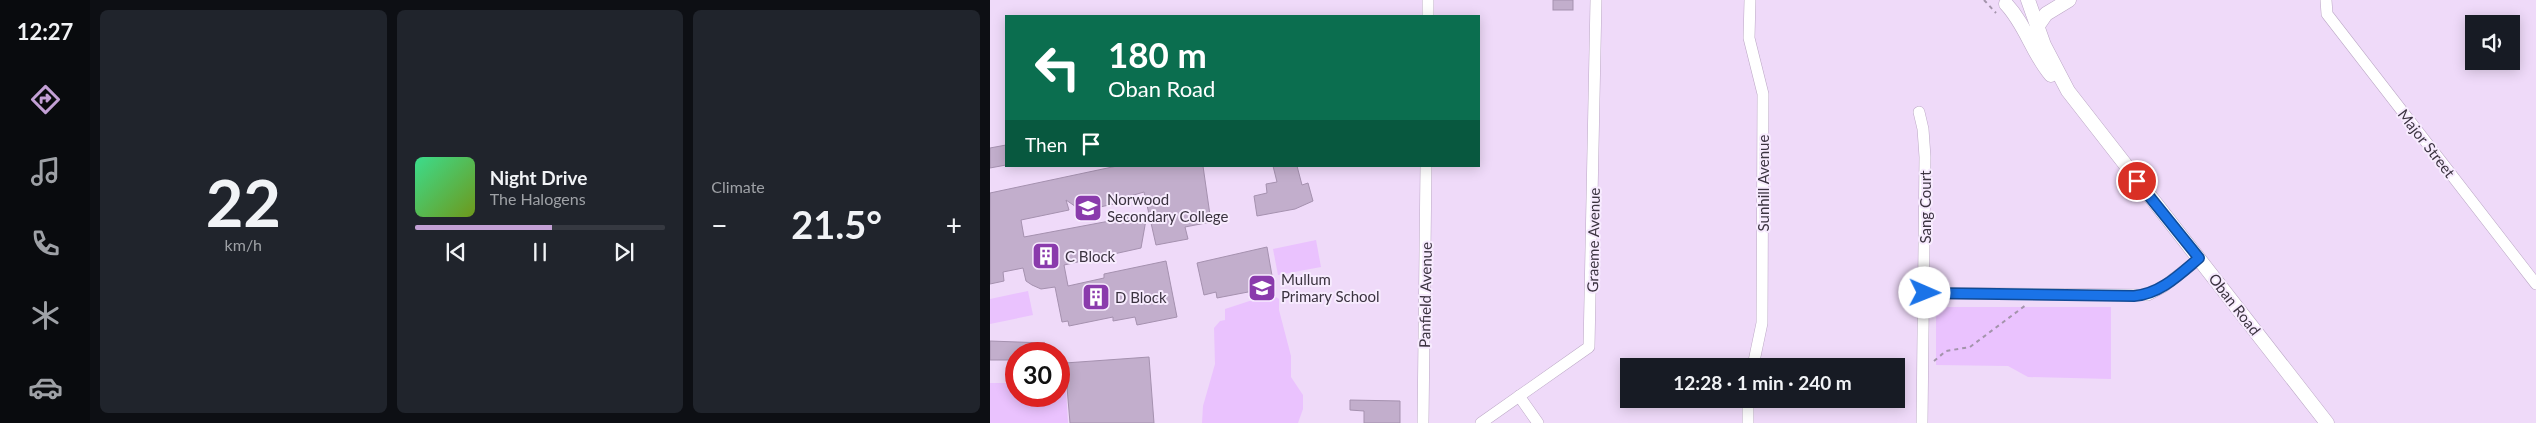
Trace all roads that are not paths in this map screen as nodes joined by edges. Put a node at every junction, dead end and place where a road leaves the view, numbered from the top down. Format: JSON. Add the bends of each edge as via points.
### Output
{"nodes":[{"id":1,"x":1428,"y":0,"type":"edge"},
{"id":2,"x":1596,"y":0,"type":"edge"},
{"id":3,"x":1750,"y":0,"type":"edge"},
{"id":4,"x":2027,"y":0,"type":"edge"},
{"id":5,"x":2069,"y":0,"type":"edge"},
{"id":6,"x":2326,"y":0,"type":"edge"},
{"id":7,"x":2002,"y":2,"type":"edge"},
{"id":8,"x":1428,"y":15,"type":"edge"},
{"id":9,"x":2036,"y":26,"type":"junction"},
{"id":10,"x":2068,"y":90,"type":"junction"},
{"id":11,"x":1919,"y":112,"type":"dead end"},
{"id":12,"x":1426,"y":167,"type":"edge"},
{"id":13,"x":2199,"y":258,"type":"junction"},
{"id":14,"x":2536,"y":284,"type":"edge"},
{"id":15,"x":1925,"y":293,"type":"junction"},
{"id":16,"x":1755,"y":358,"type":"edge"},
{"id":17,"x":1520,"y":396,"type":"junction"},
{"id":18,"x":1748,"y":408,"type":"edge"},
{"id":19,"x":1424,"y":423,"type":"edge"},
{"id":20,"x":1481,"y":423,"type":"edge"},
{"id":21,"x":1538,"y":423,"type":"edge"},
{"id":22,"x":1748,"y":423,"type":"edge"},
{"id":23,"x":1922,"y":423,"type":"edge"},
{"id":24,"x":2327,"y":423,"type":"edge"}],
"edges":[{"from":1,"to":8,"type":"street"},
{"from":2,"to":17,"type":"street","name":"Graeme Avenue","via":[[1591,340],[1589,347]]},
{"from":3,"to":16,"type":"street","name":"Sunhill Avenue","via":[[1749,38],[1763,94],[1762,323]]},
{"from":4,"to":7,"type":"main road","via":[[2015,4]]},
{"from":4,"to":9,"type":"main road","name":"Oban Road"},
{"from":5,"to":9,"type":"main road","via":[[2046,14]]},
{"from":6,"to":14,"type":"street","name":"Major Street","via":[[2328,14]]},
{"from":7,"to":10,"type":"main road","name":"Oban Road","via":[[2019,18],[2044,66]]},
{"from":9,"to":10,"type":"main road","name":"Oban Road"},
{"from":10,"to":13,"type":"main road","name":"Oban Road"},
{"from":11,"to":15,"type":"street","name":"Sang Court","via":[[1925,157]]},
{"from":12,"to":19,"type":"street","name":"Panfield Avenue"},
{"from":13,"to":15,"type":"street","via":[[2163,287],[2148,294]]},
{"from":13,"to":24,"type":"main road","name":"Oban Road"},
{"from":15,"to":23,"type":"street","name":"Sang Court"},
{"from":17,"to":20,"type":"street","name":"Graeme Avenue"},
{"from":17,"to":21,"type":"street"},
{"from":18,"to":22,"type":"street"}]}
